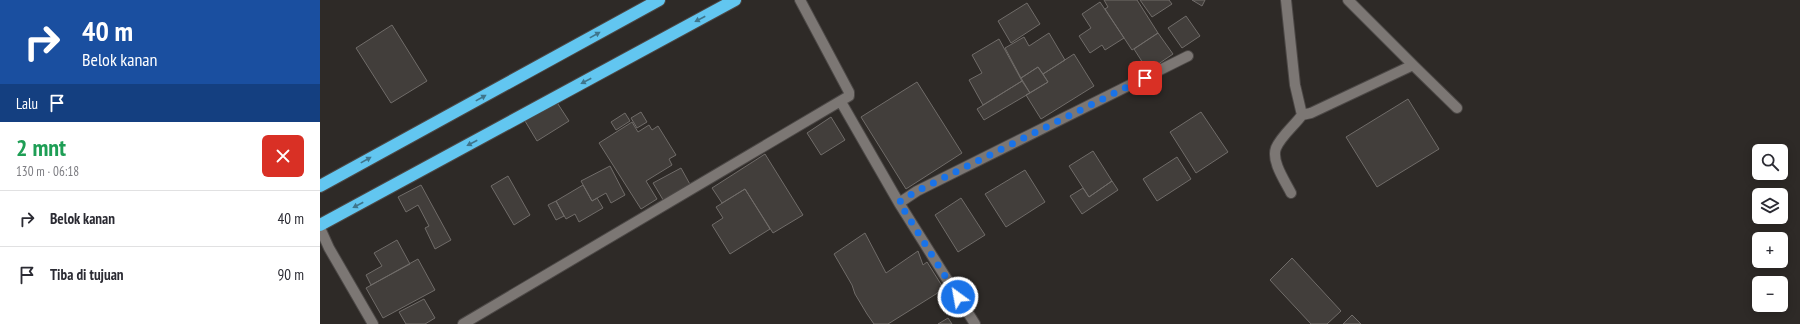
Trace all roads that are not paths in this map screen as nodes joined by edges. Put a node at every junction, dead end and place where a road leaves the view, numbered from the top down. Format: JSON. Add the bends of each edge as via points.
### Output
{"nodes":[{"id":1,"x":659,"y":0,"type":"edge"},
{"id":2,"x":735,"y":0,"type":"edge"},
{"id":3,"x":800,"y":0,"type":"edge"},
{"id":4,"x":1286,"y":0,"type":"edge"},
{"id":5,"x":1348,"y":0,"type":"edge"},
{"id":6,"x":1188,"y":56,"type":"dead end"},
{"id":7,"x":1413,"y":65,"type":"junction"},
{"id":8,"x":841,"y":102,"type":"junction"},
{"id":9,"x":1457,"y":108,"type":"dead end"},
{"id":10,"x":1302,"y":115,"type":"junction"},
{"id":11,"x":320,"y":186,"type":"edge"},
{"id":12,"x":1291,"y":193,"type":"dead end"},
{"id":13,"x":899,"y":202,"type":"junction"},
{"id":14,"x":320,"y":226,"type":"edge"},
{"id":15,"x":373,"y":324,"type":"edge"},
{"id":16,"x":464,"y":324,"type":"edge"},
{"id":17,"x":975,"y":324,"type":"edge"}],
"edges":[{"from":11,"to":1,"type":"highway","one_way":true},
{"from":2,"to":14,"type":"highway","one_way":true},
{"from":3,"to":8,"type":"street","via":[[849,92],[849,96]]},
{"from":4,"to":10,"type":"street","via":[[1295,85]]},
{"from":5,"to":7,"type":"street"},
{"from":6,"to":13,"type":"street"},
{"from":7,"to":9,"type":"street"},
{"from":7,"to":10,"type":"street"},
{"from":8,"to":13,"type":"street"},
{"from":8,"to":16,"type":"street"},
{"from":10,"to":12,"type":"street","via":[[1276,149],[1278,167]]},
{"from":13,"to":17,"type":"street"},
{"from":14,"to":15,"type":"street","via":[[329,248]]}]}
